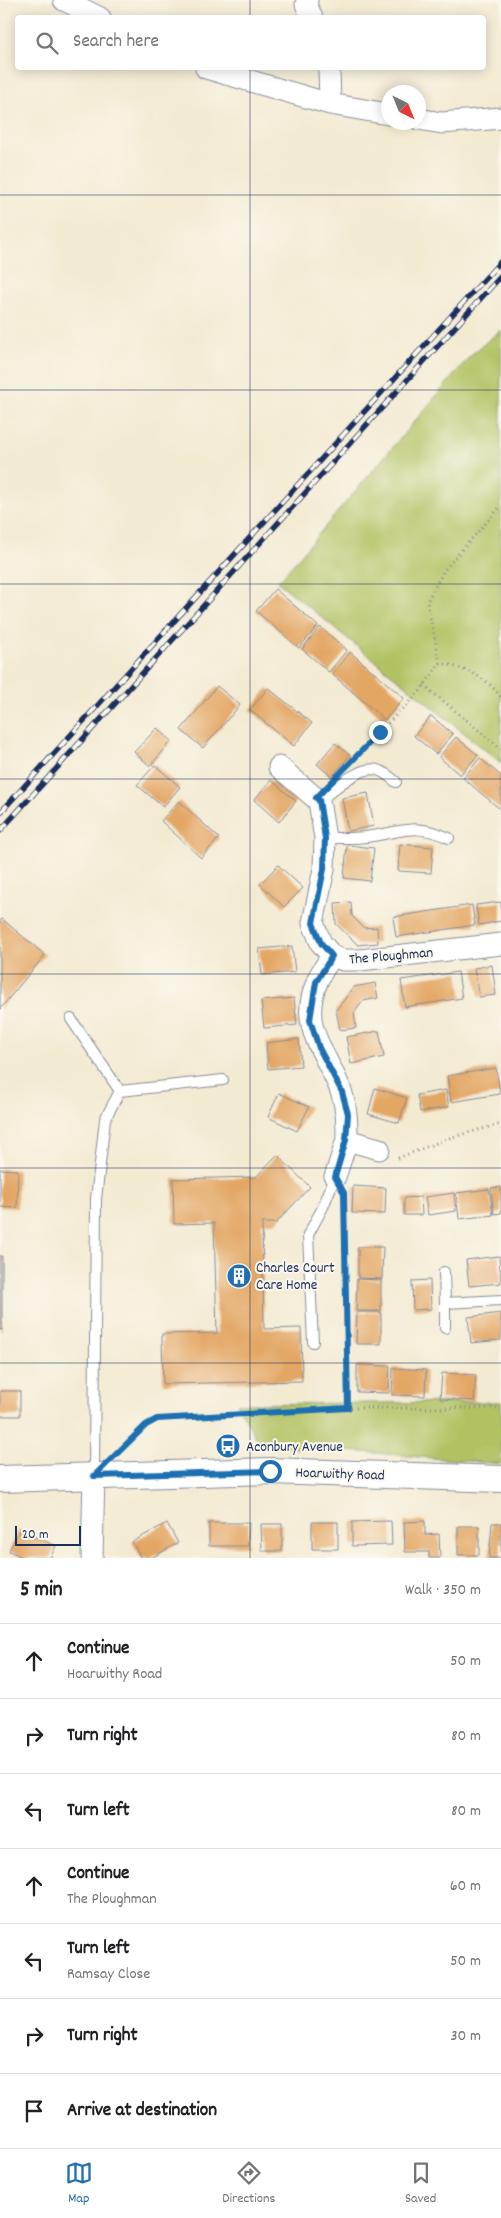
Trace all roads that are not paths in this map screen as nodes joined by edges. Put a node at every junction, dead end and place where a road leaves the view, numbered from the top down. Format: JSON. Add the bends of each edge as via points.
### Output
{"nodes":[{"id":1,"x":64,"y":0,"type":"edge"},
{"id":2,"x":307,"y":0,"type":"edge"},
{"id":3,"x":94,"y":15,"type":"edge"},
{"id":4,"x":311,"y":15,"type":"edge"},
{"id":5,"x":213,"y":70,"type":"edge"},
{"id":6,"x":328,"y":70,"type":"edge"},
{"id":7,"x":330,"y":104,"type":"junction"},
{"id":8,"x":381,"y":113,"type":"edge"},
{"id":9,"x":501,"y":118,"type":"edge"},
{"id":10,"x":426,"y":120,"type":"edge"},
{"id":11,"x":279,"y":767,"type":"dead end"},
{"id":12,"x":396,"y":782,"type":"dead end"},
{"id":13,"x":319,"y":800,"type":"junction"},
{"id":14,"x":325,"y":838,"type":"junction"},
{"id":15,"x":449,"y":838,"type":"dead end"},
{"id":16,"x":501,"y":944,"type":"edge"},
{"id":17,"x":332,"y":956,"type":"junction"},
{"id":18,"x":71,"y":1019,"type":"dead end"},
{"id":19,"x":223,"y":1080,"type":"dead end"},
{"id":20,"x":120,"y":1091,"type":"junction"},
{"id":21,"x":346,"y":1140,"type":"junction"},
{"id":22,"x":378,"y":1149,"type":"road end"},
{"id":23,"x":335,"y":1177,"type":"joint"},
{"id":24,"x":444,"y":1272,"type":"dead end"},
{"id":25,"x":501,"y":1300,"type":"edge"},
{"id":26,"x":445,"y":1303,"type":"junction"},
{"id":27,"x":445,"y":1328,"type":"dead end"},
{"id":28,"x":313,"y":1342,"type":"dead end"},
{"id":29,"x":94,"y":1476,"type":"junction"},
{"id":30,"x":0,"y":1479,"type":"edge"},
{"id":31,"x":501,"y":1479,"type":"edge"},
{"id":32,"x":92,"y":1558,"type":"edge"}],
"edges":[{"from":1,"to":3,"type":"street"},
{"from":2,"to":4,"type":"street"},
{"from":5,"to":7,"type":"street"},
{"from":6,"to":7,"type":"street"},
{"from":7,"to":8,"type":"street"},
{"from":9,"to":10,"type":"street"},
{"from":11,"to":13,"type":"street"},
{"from":12,"to":13,"type":"lane","via":[[380,770],[370,768],[357,772]]},
{"from":13,"to":14,"type":"street"},
{"from":14,"to":15,"type":"lane","via":[[370,837],[419,828]]},
{"from":14,"to":17,"type":"street","via":[[324,869],[313,923],[321,943]]},
{"from":16,"to":17,"type":"street","name":"The Ploughman","via":[[360,960]]},
{"from":17,"to":21,"type":"street","name":"The Ploughman","via":[[316,982],[310,1020],[319,1048],[342,1092],[348,1114]]},
{"from":18,"to":20,"type":"lane"},
{"from":19,"to":20,"type":"lane"},
{"from":20,"to":29,"type":"lane","via":[[105,1119],[96,1199]]},
{"from":21,"to":22,"type":"street"},
{"from":21,"to":23,"type":"street","name":"The Ploughman"},
{"from":23,"to":28,"type":"lane","via":[[324,1207],[308,1235]]},
{"from":24,"to":26,"type":"lane"},
{"from":25,"to":26,"type":"lane"},
{"from":26,"to":27,"type":"lane"},
{"from":29,"to":30,"type":"street","name":"Hoarwithy Road"},
{"from":29,"to":31,"type":"street","name":"Hoarwithy Road","via":[[270,1471]]},
{"from":29,"to":32,"type":"street"}]}
